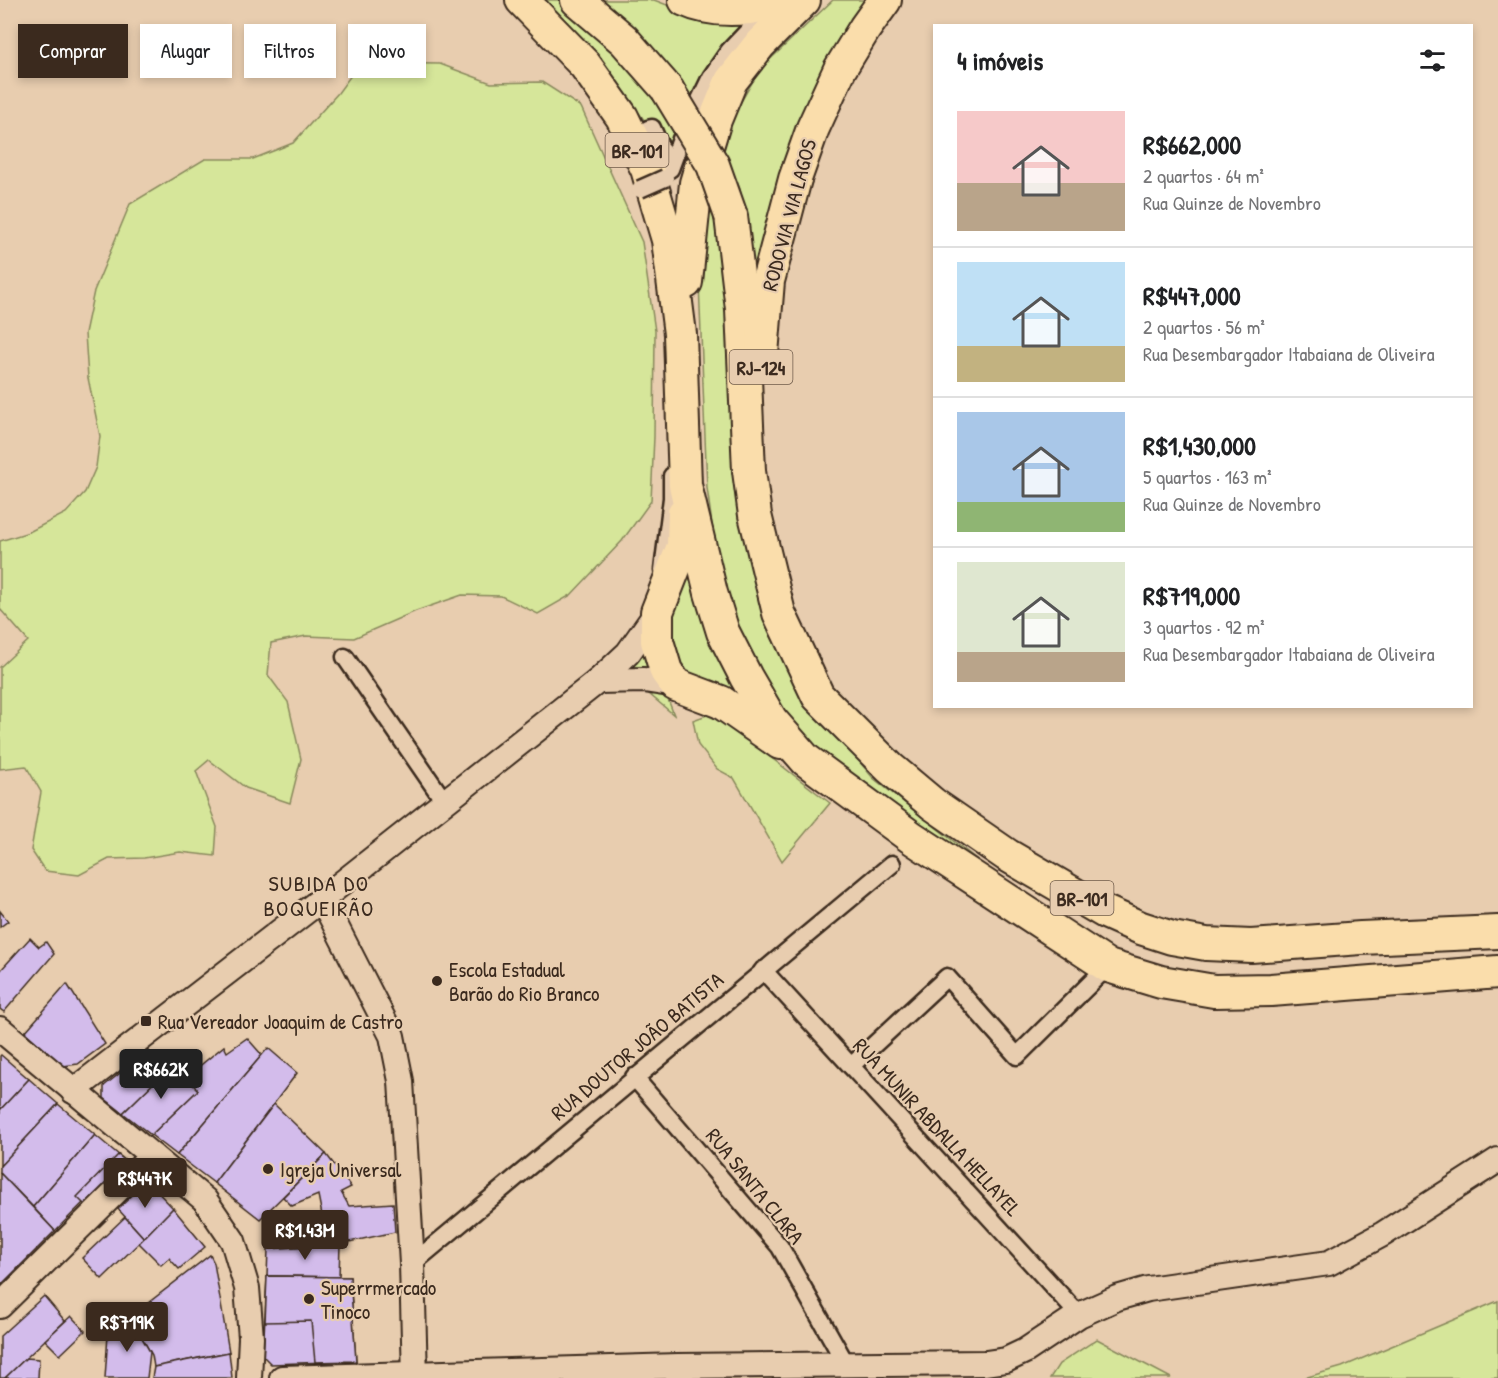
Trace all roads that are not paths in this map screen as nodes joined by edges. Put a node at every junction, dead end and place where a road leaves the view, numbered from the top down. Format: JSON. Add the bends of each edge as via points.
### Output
{"nodes":[{"id":1,"x":522,"y":0,"type":"edge"},
{"id":2,"x":577,"y":0,"type":"edge"},
{"id":3,"x":685,"y":0,"type":"edge"},
{"id":4,"x":804,"y":0,"type":"edge"},
{"id":5,"x":885,"y":0,"type":"edge"},
{"id":6,"x":781,"y":2,"type":"edge"},
{"id":7,"x":681,"y":334,"type":"junction"},
{"id":8,"x":685,"y":485,"type":"junction"},
{"id":9,"x":765,"y":558,"type":"junction"},
{"id":10,"x":657,"y":612,"type":"junction"},
{"id":11,"x":345,"y":657,"type":"dead end"},
{"id":12,"x":598,"y":681,"type":"junction"},
{"id":13,"x":676,"y":685,"type":"junction"},
{"id":14,"x":806,"y":760,"type":"junction"},
{"id":15,"x":444,"y":801,"type":"junction"},
{"id":16,"x":892,"y":864,"type":"dead end"},
{"id":17,"x":322,"y":899,"type":"junction"},
{"id":18,"x":1498,"y":932,"type":"edge"},
{"id":19,"x":1108,"y":966,"type":"junction"},
{"id":20,"x":763,"y":970,"type":"junction"},
{"id":21,"x":1498,"y":974,"type":"edge"},
{"id":22,"x":0,"y":1029,"type":"edge"},
{"id":23,"x":851,"y":1066,"type":"junction"},
{"id":24,"x":634,"y":1077,"type":"junction"},
{"id":25,"x":72,"y":1091,"type":"junction"},
{"id":26,"x":152,"y":1156,"type":"junction"},
{"id":27,"x":1498,"y":1161,"type":"edge"},
{"id":28,"x":412,"y":1264,"type":"junction"},
{"id":29,"x":0,"y":1306,"type":"edge"},
{"id":30,"x":1079,"y":1315,"type":"junction"},
{"id":31,"x":1025,"y":1351,"type":"junction"},
{"id":32,"x":846,"y":1364,"type":"junction"},
{"id":33,"x":992,"y":1371,"type":"edge"},
{"id":34,"x":680,"y":1372,"type":"edge"},
{"id":35,"x":415,"y":1376,"type":"edge"},
{"id":36,"x":249,"y":1378,"type":"edge"},
{"id":37,"x":282,"y":1378,"type":"edge"},
{"id":38,"x":1008,"y":1378,"type":"edge"}],
"edges":[{"from":1,"to":7,"type":"highway","number":"BR-101","via":[[585,65],[622,117],[647,169],[668,240]]},
{"from":2,"to":9,"type":"highway","number":"BR-101","bridge":true,"via":[[624,40],[667,89],[713,165],[731,216],[742,309],[749,471]]},
{"from":3,"to":6,"type":"highway","via":[[697,6],[723,9]]},
{"from":4,"to":7,"type":"highway","via":[[759,44],[731,81],[715,120],[696,183]]},
{"from":5,"to":9,"type":"highway","name":"RODOVIA VIA LAGOS","number":"RJ-124","via":[[840,69],[813,128],[768,281],[760,379]]},
{"from":6,"to":10,"type":"street","bridge":true,"via":[[729,51],[711,77],[670,169],[652,128],[648,129],[665,178],[640,189],[657,234],[673,362],[672,498]]},
{"from":7,"to":8,"type":"highway","number":"BR-101"},
{"from":8,"to":10,"type":"highway","via":[[683,546]]},
{"from":8,"to":14,"type":"highway","number":"BR-101","via":[[723,632],[771,720]]},
{"from":9,"to":18,"type":"highway","number":"BR-101","via":[[779,613],[818,696],[890,768],[933,804],[1007,855],[1105,912],[1172,938],[1206,944],[1251,946]]},
{"from":10,"to":12,"type":"main road","via":[[628,653]]},
{"from":10,"to":13,"type":"highway","via":[[657,641],[666,670]]},
{"from":11,"to":15,"type":"street"},
{"from":12,"to":13,"type":"main road","via":[[644,680]]},
{"from":12,"to":15,"type":"main road"},
{"from":13,"to":14,"type":"highway","via":[[721,702]]},
{"from":14,"to":19,"type":"highway","number":"BR-101","via":[[911,837]]},
{"from":15,"to":17,"type":"main road"},
{"from":16,"to":20,"type":"street","name":"RUA DOUTOR JOÃO BATISTA"},
{"from":17,"to":25,"type":"main road"},
{"from":17,"to":28,"type":"main road","via":[[393,1036],[401,1081]]},
{"from":19,"to":21,"type":"highway","number":"BR-101","via":[[1170,984],[1214,991]]},
{"from":19,"to":23,"type":"street","via":[[1017,1056],[947,977]]},
{"from":20,"to":23,"type":"street","name":"RUA MUNIR ABDALLA HELLAYEL"},
{"from":20,"to":24,"type":"street","name":"RUA DOUTOR JOÃO BATISTA"},
{"from":22,"to":25,"type":"main road"},
{"from":23,"to":30,"type":"street","name":"RUA MUNIR ABDALLA HELLAYEL"},
{"from":24,"to":28,"type":"street","name":"RUA DOUTOR JOÃO BATISTA"},
{"from":24,"to":32,"type":"street","name":"RUA SANTA CLARA","via":[[780,1246]]},
{"from":25,"to":26,"type":"main road"},
{"from":26,"to":29,"type":"main road"},
{"from":26,"to":36,"type":"main road","via":[[205,1200],[233,1241],[247,1288]]},
{"from":27,"to":30,"type":"main road","via":[[1383,1234],[1329,1263],[1148,1289]]},
{"from":28,"to":35,"type":"main road"},
{"from":30,"to":31,"type":"main road"},
{"from":31,"to":33,"type":"main road"},
{"from":31,"to":38,"type":"main road"},
{"from":32,"to":33,"type":"main road"},
{"from":32,"to":34,"type":"main road"},
{"from":34,"to":35,"type":"main road"},
{"from":35,"to":37,"type":"main road"}]}
